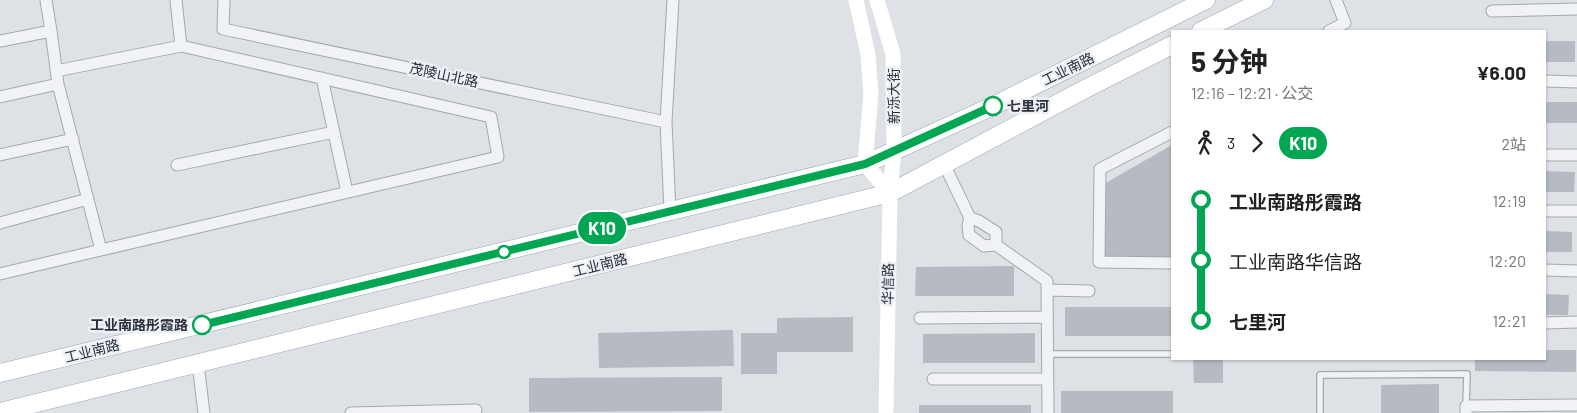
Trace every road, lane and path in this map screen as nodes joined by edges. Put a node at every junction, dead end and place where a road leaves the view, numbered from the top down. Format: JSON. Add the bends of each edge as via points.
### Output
{"nodes":[{"id":1,"x":46,"y":0,"type":"edge"},
{"id":2,"x":176,"y":0,"type":"edge"},
{"id":3,"x":224,"y":0,"type":"edge"},
{"id":4,"x":673,"y":0,"type":"edge"},
{"id":5,"x":856,"y":0,"type":"edge"},
{"id":6,"x":877,"y":0,"type":"edge"},
{"id":7,"x":1206,"y":0,"type":"edge"},
{"id":8,"x":1264,"y":0,"type":"edge"},
{"id":9,"x":1336,"y":0,"type":"edge"},
{"id":10,"x":1577,"y":9,"type":"edge"},
{"id":11,"x":1492,"y":11,"type":"dead end"},
{"id":12,"x":1336,"y":29,"type":"edge"},
{"id":13,"x":1203,"y":30,"type":"edge"},
{"id":14,"x":51,"y":31,"type":"junction"},
{"id":15,"x":0,"y":40,"type":"edge"},
{"id":16,"x":181,"y":46,"type":"junction"},
{"id":17,"x":1171,"y":46,"type":"edge"},
{"id":18,"x":56,"y":71,"type":"junction"},
{"id":19,"x":322,"y":78,"type":"junction"},
{"id":20,"x":1546,"y":81,"type":"edge"},
{"id":21,"x":1577,"y":82,"type":"edge"},
{"id":22,"x":58,"y":84,"type":"junction"},
{"id":23,"x":0,"y":97,"type":"edge"},
{"id":24,"x":666,"y":122,"type":"junction"},
{"id":25,"x":334,"y":132,"type":"junction"},
{"id":26,"x":1171,"y":133,"type":"edge"},
{"id":27,"x":73,"y":138,"type":"junction"},
{"id":28,"x":894,"y":150,"type":"junction"},
{"id":29,"x":1546,"y":155,"type":"edge"},
{"id":30,"x":1577,"y":155,"type":"edge"},
{"id":31,"x":0,"y":156,"type":"edge"},
{"id":32,"x":865,"y":164,"type":"junction"},
{"id":33,"x":944,"y":164,"type":"junction"},
{"id":34,"x":177,"y":165,"type":"dead end"},
{"id":35,"x":347,"y":192,"type":"junction"},
{"id":36,"x":890,"y":193,"type":"junction"},
{"id":37,"x":88,"y":199,"type":"junction"},
{"id":38,"x":670,"y":211,"type":"junction"},
{"id":39,"x":1546,"y":211,"type":"edge"},
{"id":40,"x":1577,"y":211,"type":"edge"},
{"id":41,"x":970,"y":218,"type":"junction"},
{"id":42,"x":0,"y":223,"type":"edge"},
{"id":43,"x":996,"y":245,"type":"junction"},
{"id":44,"x":101,"y":250,"type":"junction"},
{"id":45,"x":1171,"y":263,"type":"edge"},
{"id":46,"x":1546,"y":270,"type":"edge"},
{"id":47,"x":1577,"y":270,"type":"edge"},
{"id":48,"x":0,"y":274,"type":"edge"},
{"id":49,"x":1047,"y":290,"type":"junction"},
{"id":50,"x":1089,"y":291,"type":"dead end"},
{"id":51,"x":1047,"y":317,"type":"junction"},
{"id":52,"x":920,"y":318,"type":"dead end"},
{"id":53,"x":1577,"y":322,"type":"edge"},
{"id":54,"x":1546,"y":323,"type":"edge"},
{"id":55,"x":1048,"y":354,"type":"junction"},
{"id":56,"x":1171,"y":354,"type":"edge"},
{"id":57,"x":198,"y":364,"type":"junction"},
{"id":58,"x":0,"y":373,"type":"edge"},
{"id":59,"x":933,"y":379,"type":"dead end"},
{"id":60,"x":1048,"y":379,"type":"junction"},
{"id":61,"x":1577,"y":405,"type":"edge"},
{"id":62,"x":476,"y":410,"type":"dead end"},
{"id":63,"x":1466,"y":410,"type":"edge"},
{"id":64,"x":0,"y":412,"type":"edge"},
{"id":65,"x":204,"y":413,"type":"edge"},
{"id":66,"x":351,"y":413,"type":"edge"},
{"id":67,"x":357,"y":413,"type":"edge"},
{"id":68,"x":886,"y":413,"type":"edge"},
{"id":69,"x":1048,"y":413,"type":"edge"},
{"id":70,"x":1320,"y":413,"type":"edge"}],
"edges":[{"from":1,"to":14,"type":"street"},
{"from":2,"to":16,"type":"street"},
{"from":3,"to":24,"type":"street","name":"茂陵山北路","via":[[223,29]]},
{"from":4,"to":24,"type":"street"},
{"from":5,"to":32,"type":"main road","name":"新泺大街","via":[[868,55],[871,94]]},
{"from":6,"to":28,"type":"main road","name":"新泺大街","via":[[893,54]]},
{"from":7,"to":28,"type":"main road","name":"工业南路","via":[[993,106]]},
{"from":8,"to":13,"type":"main road"},
{"from":9,"to":12,"type":"street","via":[[1345,23]]},
{"from":10,"to":11,"type":"street"},
{"from":14,"to":15,"type":"street"},
{"from":14,"to":18,"type":"street"},
{"from":16,"to":18,"type":"street"},
{"from":16,"to":19,"type":"street"},
{"from":17,"to":33,"type":"main road","name":"工业南路"},
{"from":18,"to":22,"type":"street"},
{"from":19,"to":25,"type":"street"},
{"from":19,"to":35,"type":"street","via":[[491,117],[498,157]]},
{"from":20,"to":21,"type":"street"},
{"from":22,"to":23,"type":"street"},
{"from":22,"to":27,"type":"street"},
{"from":24,"to":38,"type":"street"},
{"from":25,"to":34,"type":"street"},
{"from":25,"to":35,"type":"street"},
{"from":26,"to":45,"type":"street","via":[[1100,169],[1099,262]]},
{"from":27,"to":31,"type":"street"},
{"from":27,"to":37,"type":"street"},
{"from":28,"to":32,"type":"main road","name":"工业南路"},
{"from":28,"to":36,"type":"main road","name":"新泺大街"},
{"from":29,"to":30,"type":"street"},
{"from":32,"to":36,"type":"main road"},
{"from":32,"to":38,"type":"main road","name":"工业南路"},
{"from":33,"to":36,"type":"main road","name":"工业南路"},
{"from":33,"to":41,"type":"street"},
{"from":35,"to":44,"type":"street"},
{"from":36,"to":57,"type":"main road","name":"工业南路"},
{"from":36,"to":68,"type":"main road","name":"华信路"},
{"from":37,"to":42,"type":"street"},
{"from":37,"to":44,"type":"street"},
{"from":38,"to":58,"type":"main road","name":"工业南路"},
{"from":39,"to":40,"type":"street"},
{"from":41,"to":43,"type":"street","via":[[996,232]]},
{"from":41,"to":43,"type":"street","via":[[969,236],[984,246]]},
{"from":43,"to":49,"type":"street","via":[[1047,281]]},
{"from":44,"to":48,"type":"street"},
{"from":46,"to":47,"type":"street"},
{"from":49,"to":50,"type":"street"},
{"from":49,"to":51,"type":"street"},
{"from":51,"to":52,"type":"street"},
{"from":51,"to":55,"type":"street"},
{"from":53,"to":54,"type":"street"},
{"from":55,"to":56,"type":"lane"},
{"from":55,"to":60,"type":"street"},
{"from":57,"to":64,"type":"main road","name":"工业南路"},
{"from":57,"to":65,"type":"street"},
{"from":59,"to":60,"type":"street"},
{"from":60,"to":69,"type":"street"},
{"from":61,"to":63,"type":"street"},
{"from":62,"to":67,"type":"street"},
{"from":63,"to":70,"type":"lane","via":[[1466,374],[1320,375]]},
{"from":66,"to":67,"type":"street"}]}
